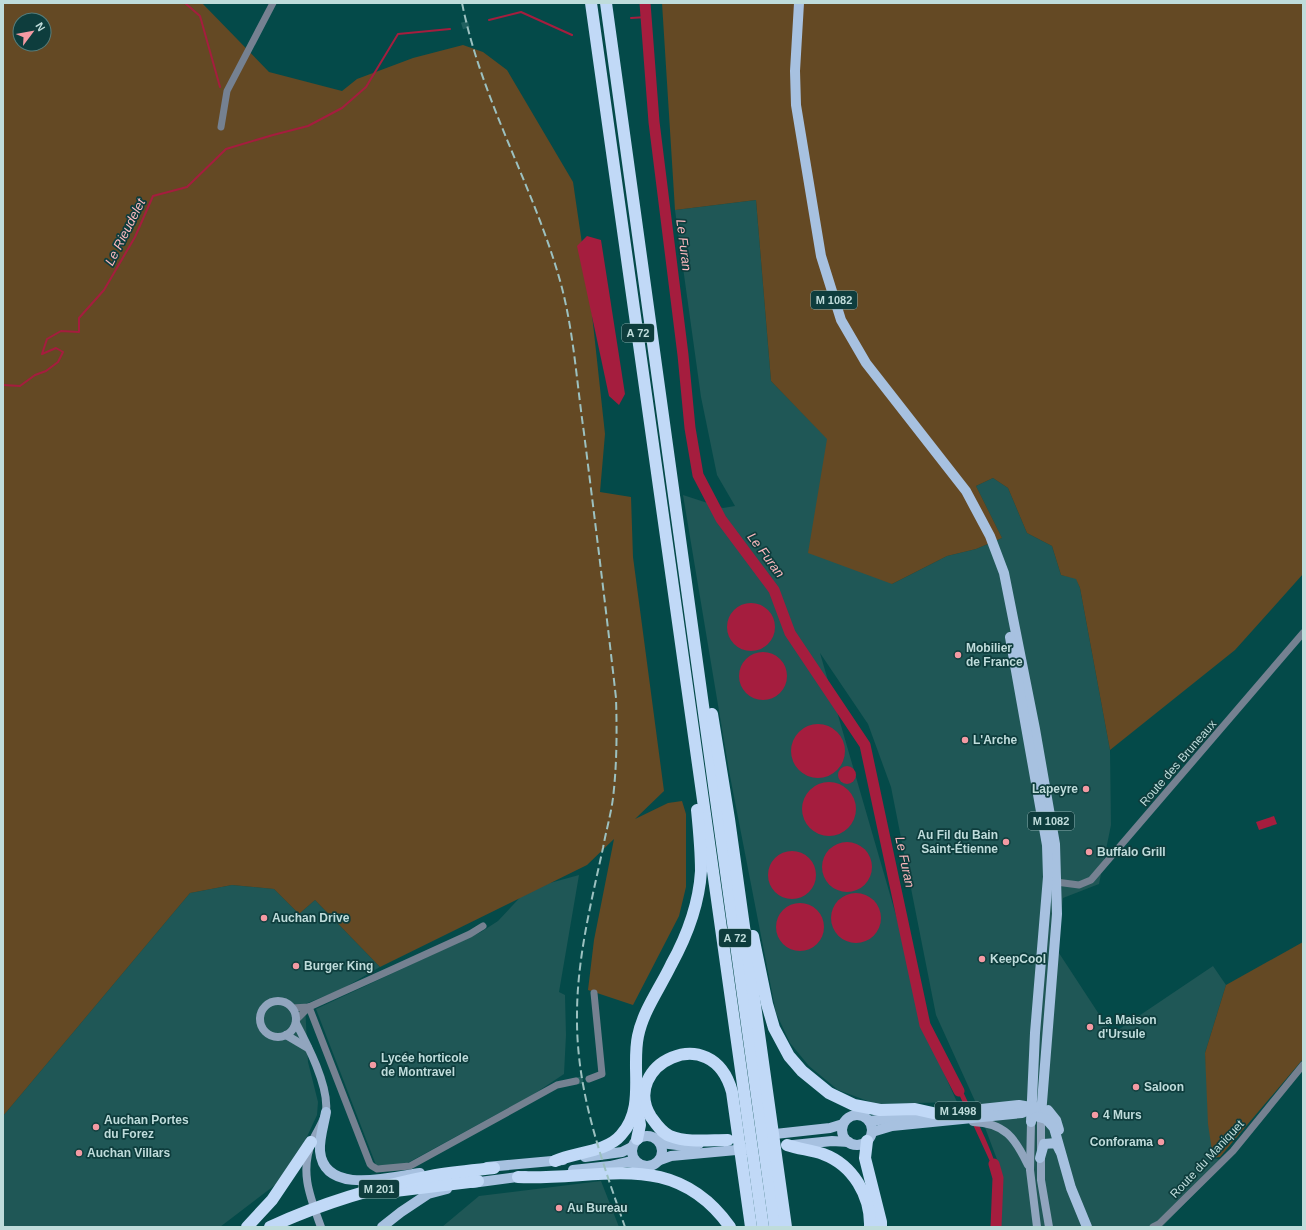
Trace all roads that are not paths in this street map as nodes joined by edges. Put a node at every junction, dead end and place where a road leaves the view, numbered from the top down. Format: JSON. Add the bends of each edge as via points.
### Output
{"nodes":[{"id":1,"x":273,"y":3,"type":"edge"},
{"id":2,"x":591,"y":3,"type":"edge"},
{"id":3,"x":606,"y":3,"type":"edge"},
{"id":4,"x":799,"y":3,"type":"edge"},
{"id":5,"x":221,"y":126,"type":"dead end"},
{"id":6,"x":1303,"y":633,"type":"edge"},
{"id":7,"x":695,"y":649,"type":"junction"},
{"id":8,"x":700,"y":780,"type":"junction"},
{"id":9,"x":729,"y":819,"type":"junction"},
{"id":10,"x":1052,"y":880,"type":"junction"},
{"id":11,"x":483,"y":926,"type":"dead end"},
{"id":12,"x":1044,"y":934,"type":"junction"},
{"id":13,"x":1055,"y":934,"type":"junction"},
{"id":14,"x":594,"y":993,"type":"dead end"},
{"id":15,"x":309,"y":1007,"type":"junction"},
{"id":16,"x":292,"y":1008,"type":"junction"},
{"id":17,"x":296,"y":1021,"type":"junction"},
{"id":18,"x":286,"y":1035,"type":"junction"},
{"id":19,"x":308,"y":1048,"type":"junction"},
{"id":20,"x":1303,"y":1065,"type":"edge"},
{"id":21,"x":1033,"y":1076,"type":"junction"},
{"id":22,"x":588,"y":1079,"type":"tunnel mouth"},
{"id":23,"x":576,"y":1081,"type":"tunnel mouth"},
{"id":24,"x":636,"y":1103,"type":"junction"},
{"id":25,"x":1036,"y":1111,"type":"junction"},
{"id":26,"x":326,"y":1112,"type":"junction"},
{"id":27,"x":933,"y":1113,"type":"junction"},
{"id":28,"x":966,"y":1119,"type":"junction"},
{"id":29,"x":868,"y":1120,"type":"junction"},
{"id":30,"x":844,"y":1124,"type":"junction"},
{"id":31,"x":869,"y":1136,"type":"junction"},
{"id":32,"x":728,"y":1140,"type":"junction"},
{"id":33,"x":312,"y":1142,"type":"junction"},
{"id":34,"x":849,"y":1142,"type":"junction"},
{"id":35,"x":635,"y":1143,"type":"junction"},
{"id":36,"x":661,"y":1143,"type":"junction"},
{"id":37,"x":787,"y":1145,"type":"junction"},
{"id":38,"x":1062,"y":1154,"type":"junction"},
{"id":39,"x":1040,"y":1158,"type":"junction"},
{"id":40,"x":660,"y":1160,"type":"junction"},
{"id":41,"x":555,"y":1161,"type":"junction"},
{"id":42,"x":639,"y":1164,"type":"junction"},
{"id":43,"x":494,"y":1168,"type":"junction"},
{"id":44,"x":1030,"y":1170,"type":"junction"},
{"id":45,"x":518,"y":1176,"type":"junction"},
{"id":46,"x":478,"y":1182,"type":"junction"},
{"id":47,"x":247,"y":1227,"type":"edge"},
{"id":48,"x":270,"y":1227,"type":"edge"},
{"id":49,"x":280,"y":1227,"type":"edge"},
{"id":50,"x":321,"y":1227,"type":"edge"},
{"id":51,"x":382,"y":1227,"type":"edge"},
{"id":52,"x":730,"y":1227,"type":"edge"},
{"id":53,"x":751,"y":1227,"type":"edge"},
{"id":54,"x":763,"y":1227,"type":"edge"},
{"id":55,"x":775,"y":1227,"type":"edge"},
{"id":56,"x":786,"y":1227,"type":"edge"},
{"id":57,"x":870,"y":1227,"type":"edge"},
{"id":58,"x":881,"y":1227,"type":"edge"},
{"id":59,"x":1037,"y":1227,"type":"edge"},
{"id":60,"x":1049,"y":1227,"type":"edge"},
{"id":61,"x":1087,"y":1227,"type":"edge"},
{"id":62,"x":1153,"y":1227,"type":"edge"}],
"edges":[{"from":1,"to":5,"type":"street","via":[[227,91]]},
{"from":2,"to":8,"type":"highway","number":"A 72"},
{"from":3,"to":7,"type":"highway","number":"A 72"},
{"from":4,"to":10,"type":"main road","number":"M 1082","via":[[794,71],[796,105],[821,256],[842,320],[866,363],[966,491],[990,536],[995,552]]},
{"from":6,"to":10,"type":"street","name":"Route des Bruneaux","via":[[1090,880],[1079,885]]},
{"from":7,"to":9,"type":"highway","via":[[704,667]]},
{"from":7,"to":55,"type":"highway","number":"A 72"},
{"from":8,"to":24,"type":"highway","via":[[695,793],[701,871],[694,913],[686,936],[638,1035],[635,1059]]},
{"from":8,"to":54,"type":"highway","number":"A 72"},
{"from":9,"to":27,"type":"highway","via":[[735,838],[767,1004],[774,1028],[789,1056],[816,1083],[841,1100],[880,1110],[915,1109]]},
{"from":9,"to":56,"type":"highway"},
{"from":10,"to":12,"type":"main road","number":"M 1082"},
{"from":10,"to":13,"type":"main road","number":"M 1082"},
{"from":11,"to":15,"type":"street"},
{"from":12,"to":13,"type":"main road"},
{"from":12,"to":21,"type":"main road","number":"M 1082"},
{"from":13,"to":25,"type":"main road","number":"M 1082"},
{"from":14,"to":22,"type":"street","via":[[602,1074]]},
{"from":15,"to":16,"type":"street"},
{"from":15,"to":17,"type":"street"},
{"from":15,"to":23,"type":"street","via":[[370,1164],[377,1168],[410,1166],[557,1085]]},
{"from":16,"to":17,"type":"street"},
{"from":16,"to":18,"type":"street","via":[[284,1002],[274,1001],[265,1006],[260,1015],[261,1026],[268,1034],[277,1037]]},
{"from":17,"to":18,"type":"street","via":[[293,1029]]},
{"from":17,"to":19,"type":"street"},
{"from":18,"to":19,"type":"street"},
{"from":19,"to":26,"type":"street","via":[[321,1081]]},
{"from":20,"to":62,"type":"street","name":"Route du Maniquet","via":[[1233,1151]]},
{"from":21,"to":25,"type":"main road","number":"M 1082"},
{"from":21,"to":25,"type":"main road","via":[[1026,1095]]},
{"from":24,"to":35,"type":"highway","via":[[640,1125]]},
{"from":24,"to":41,"type":"highway","via":[[631,1120],[621,1136],[606,1146],[568,1155]]},
{"from":25,"to":27,"type":"main road","number":"M 1498"},
{"from":25,"to":28,"type":"main road","number":"M 1498"},
{"from":25,"to":38,"type":"main road","via":[[1053,1114],[1058,1126]]},
{"from":25,"to":39,"type":"street"},
{"from":25,"to":44,"type":"street","number":"M 1082"},
{"from":26,"to":33,"type":"street"},
{"from":26,"to":43,"type":"main road","via":[[320,1152],[327,1169],[341,1179],[370,1180],[475,1166]]},
{"from":27,"to":29,"type":"main road","number":"M 1498"},
{"from":28,"to":31,"type":"main road","number":"M 1498","via":[[892,1126]]},
{"from":28,"to":44,"type":"street","via":[[996,1125],[1007,1133],[1017,1142]]},
{"from":29,"to":30,"type":"main road","via":[[856,1115]]},
{"from":29,"to":31,"type":"main road"},
{"from":30,"to":32,"type":"main road","via":[[830,1128]]},
{"from":30,"to":34,"type":"main road","via":[[842,1132]]},
{"from":31,"to":34,"type":"main road","via":[[857,1145]]},
{"from":31,"to":58,"type":"highway","via":[[865,1158]]},
{"from":32,"to":36,"type":"main road","via":[[685,1146]]},
{"from":32,"to":53,"type":"highway","via":[[684,1140],[669,1136],[657,1126],[648,1112],[644,1098],[646,1085],[660,1064],[671,1056],[686,1053],[701,1055],[713,1061],[729,1080]]},
{"from":33,"to":47,"type":"highway","via":[[276,1195]]},
{"from":33,"to":50,"type":"street","via":[[306,1166],[306,1183]]},
{"from":34,"to":37,"type":"main road"},
{"from":35,"to":36,"type":"main road","via":[[650,1136]]},
{"from":35,"to":41,"type":"main road","number":"M 201","via":[[622,1152]]},
{"from":35,"to":42,"type":"main road","via":[[632,1156]]},
{"from":36,"to":40,"type":"main road","via":[[663,1152]]},
{"from":37,"to":40,"type":"main road","via":[[671,1156]]},
{"from":37,"to":57,"type":"highway","via":[[833,1158],[850,1172],[868,1205]]},
{"from":38,"to":39,"type":"main road","via":[[1056,1144],[1047,1143],[1044,1144]]},
{"from":38,"to":61,"type":"main road","via":[[1071,1188]]},
{"from":39,"to":60,"type":"street","via":[[1040,1180]]},
{"from":40,"to":42,"type":"main road","via":[[650,1166]]},
{"from":41,"to":43,"type":"main road","number":"M 201"},
{"from":42,"to":45,"type":"main road","number":"M 201","via":[[627,1162]]},
{"from":43,"to":48,"type":"highway","number":"M 201","via":[[437,1175],[392,1185],[322,1205]]},
{"from":44,"to":59,"type":"street","number":"M 1082"},
{"from":45,"to":46,"type":"main road","number":"M 201"},
{"from":45,"to":52,"type":"highway","via":[[541,1178],[645,1174],[673,1180],[707,1200]]},
{"from":46,"to":49,"type":"highway","number":"M 201","via":[[360,1198],[321,1209]]},
{"from":46,"to":51,"type":"main road","via":[[428,1194]]}]}
